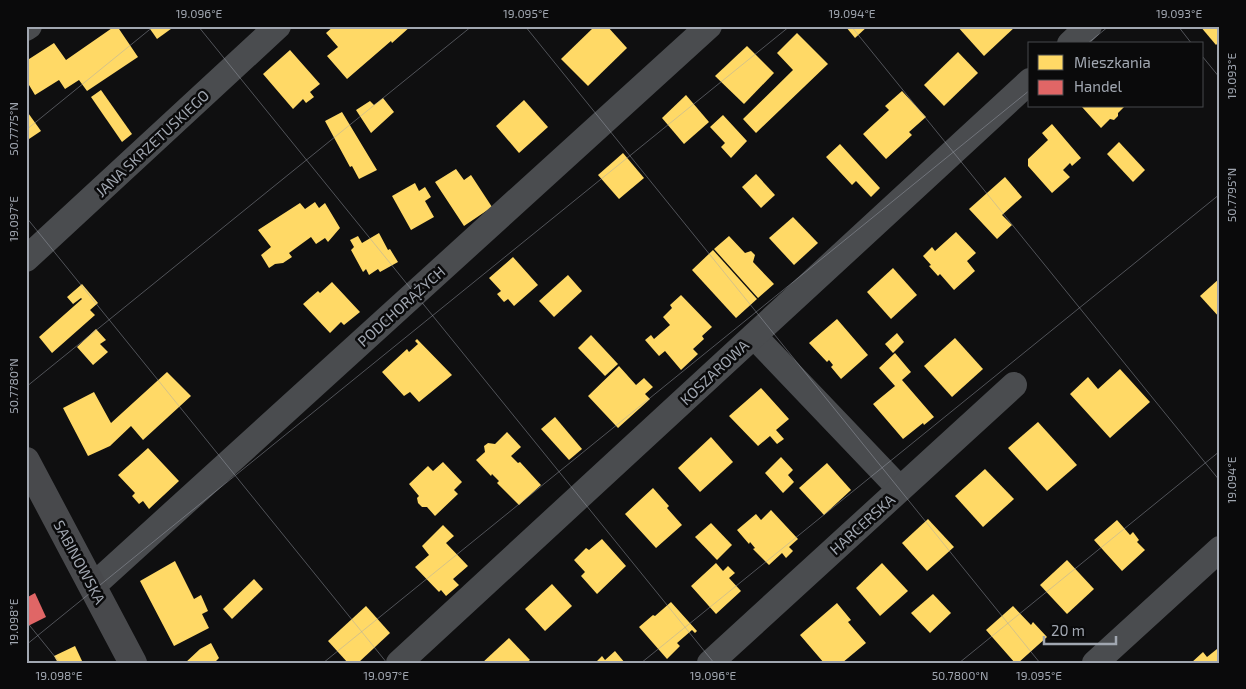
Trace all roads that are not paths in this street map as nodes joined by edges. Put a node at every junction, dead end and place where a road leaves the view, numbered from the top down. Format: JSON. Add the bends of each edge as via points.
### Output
{"nodes":[{"id":1,"x":278,"y":26,"type":"edge"},
{"id":2,"x":708,"y":26,"type":"edge"},
{"id":3,"x":1089,"y":26,"type":"edge"},
{"id":4,"x":1072,"y":42,"type":"edge"},
{"id":5,"x":1028,"y":83,"type":"edge"},
{"id":6,"x":26,"y":259,"type":"edge"},
{"id":7,"x":754,"y":336,"type":"junction"},
{"id":8,"x":1014,"y":385,"type":"dead end"},
{"id":9,"x":26,"y":462,"type":"edge"},
{"id":10,"x":900,"y":489,"type":"junction"},
{"id":11,"x":1220,"y":549,"type":"edge"},
{"id":12,"x":93,"y":586,"type":"junction"},
{"id":13,"x":133,"y":663,"type":"edge"},
{"id":14,"x":399,"y":663,"type":"edge"},
{"id":15,"x":710,"y":663,"type":"edge"},
{"id":16,"x":1095,"y":663,"type":"edge"}],
"edges":[{"from":1,"to":6,"type":"street","name":"JANA SKRZETUSKIEGO"},
{"from":2,"to":12,"type":"street","name":"PODCHORĄŻYCH"},
{"from":3,"to":4,"type":"street"},
{"from":5,"to":7,"type":"street","name":"KOSZAROWA"},
{"from":7,"to":10,"type":"street"},
{"from":7,"to":14,"type":"street","name":"KOSZAROWA"},
{"from":8,"to":10,"type":"street","name":"HARCERSKA"},
{"from":9,"to":12,"type":"street","name":"SABINOWSKA"},
{"from":10,"to":15,"type":"street","name":"HARCERSKA"},
{"from":11,"to":16,"type":"street"},
{"from":12,"to":13,"type":"street","name":"SABINOWSKA"}]}
